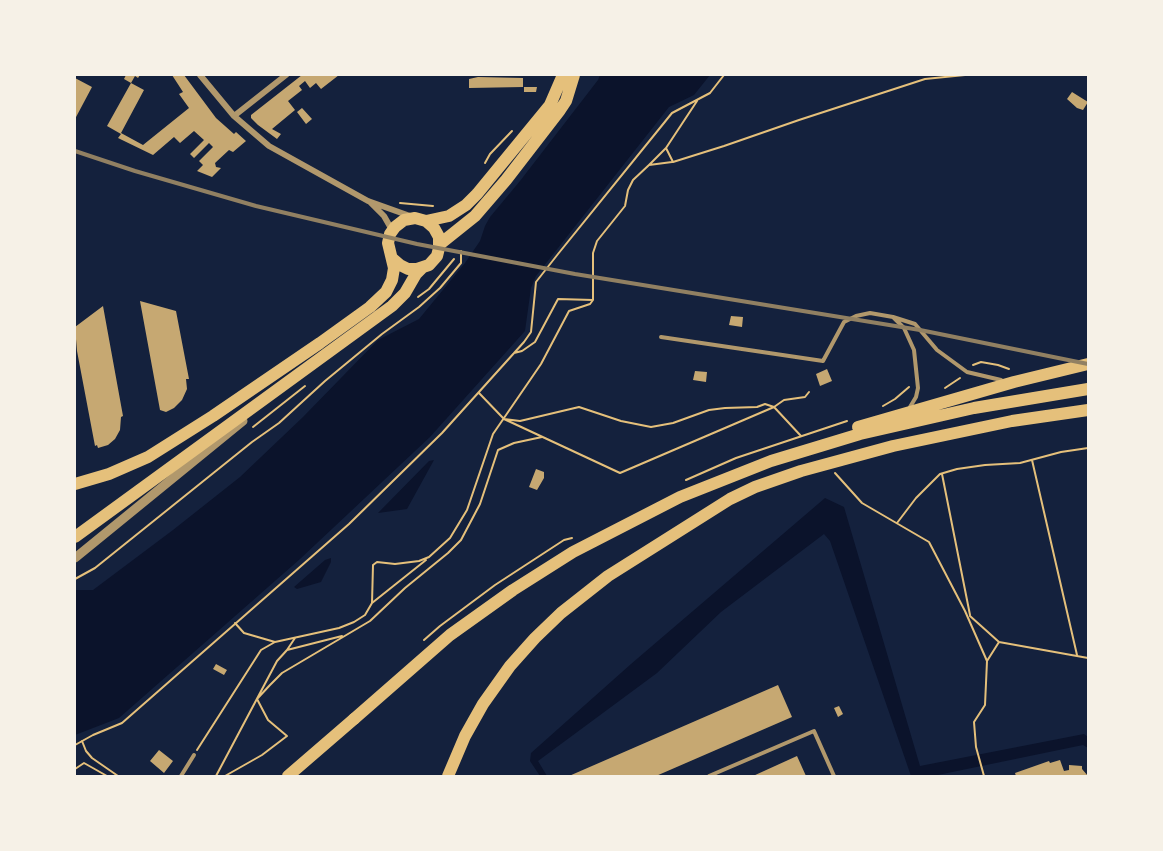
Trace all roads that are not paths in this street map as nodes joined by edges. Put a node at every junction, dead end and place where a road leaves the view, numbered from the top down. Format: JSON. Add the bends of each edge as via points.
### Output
{"nodes":[{"id":1,"x":200,"y":75,"type":"edge"},
{"id":2,"x":286,"y":75,"type":"edge"},
{"id":3,"x":564,"y":75,"type":"edge"},
{"id":4,"x":574,"y":75,"type":"edge"},
{"id":5,"x":234,"y":116,"type":"junction"},
{"id":6,"x":368,"y":201,"type":"junction"},
{"id":7,"x":420,"y":220,"type":"junction"},
{"id":8,"x":393,"y":230,"type":"junction"},
{"id":9,"x":440,"y":244,"type":"junction"},
{"id":10,"x":393,"y":259,"type":"junction"},
{"id":11,"x":422,"y":268,"type":"junction"},
{"id":12,"x":893,"y":317,"type":"junction"},
{"id":13,"x":661,"y":337,"type":"dead end"},
{"id":14,"x":1088,"y":364,"type":"edge"},
{"id":15,"x":1014,"y":382,"type":"junction"},
{"id":16,"x":1088,"y":389,"type":"edge"},
{"id":17,"x":279,"y":391,"type":"junction"},
{"id":18,"x":1088,"y":410,"type":"edge"},
{"id":19,"x":905,"y":412,"type":"junction"},
{"id":20,"x":771,"y":460,"type":"junction"},
{"id":21,"x":75,"y":484,"type":"edge"},
{"id":22,"x":75,"y":537,"type":"edge"},
{"id":23,"x":75,"y":558,"type":"edge"},
{"id":24,"x":354,"y":719,"type":"junction"},
{"id":25,"x":194,"y":755,"type":"road end"},
{"id":26,"x":182,"y":776,"type":"edge"},
{"id":27,"x":288,"y":776,"type":"edge"},
{"id":28,"x":297,"y":776,"type":"edge"},
{"id":29,"x":448,"y":776,"type":"edge"},
{"id":30,"x":709,"y":776,"type":"edge"},
{"id":31,"x":834,"y":776,"type":"edge"}],
"edges":[{"from":1,"to":5,"type":"street"},
{"from":2,"to":5,"type":"street"},
{"from":3,"to":7,"type":"main road","via":[[550,105],[466,206],[449,216]]},
{"from":4,"to":9,"type":"main road","via":[[566,101],[506,180],[475,216]]},
{"from":5,"to":6,"type":"street","via":[[279,152]]},
{"from":6,"to":7,"type":"street"},
{"from":6,"to":8,"type":"street"},
{"from":7,"to":8,"type":"main road","via":[[401,222]]},
{"from":7,"to":9,"type":"main road","via":[[436,231]]},
{"from":8,"to":10,"type":"main road","via":[[388,243]]},
{"from":9,"to":11,"type":"main road","via":[[435,259]]},
{"from":10,"to":11,"type":"main road","via":[[408,269]]},
{"from":10,"to":21,"type":"main road","via":[[393,274],[386,292],[320,343],[148,457]]},
{"from":11,"to":17,"type":"main road","via":[[392,306]]},
{"from":12,"to":13,"type":"lane","via":[[870,313],[844,322],[823,361]]},
{"from":12,"to":15,"type":"lane","via":[[915,324],[937,350],[967,372]]},
{"from":12,"to":19,"type":"lane","via":[[910,339],[917,365],[916,397]]},
{"from":14,"to":15,"type":"main road"},
{"from":15,"to":19,"type":"main road"},
{"from":16,"to":20,"type":"main road","via":[[901,424]]},
{"from":17,"to":22,"type":"main road"},
{"from":17,"to":23,"type":"street"},
{"from":18,"to":29,"type":"main road","via":[[893,446],[801,471],[730,499],[608,576],[535,638],[483,705]]},
{"from":19,"to":20,"type":"main road","via":[[816,440]]},
{"from":20,"to":24,"type":"main road","via":[[670,502],[552,564],[450,635]]},
{"from":24,"to":27,"type":"main road"},
{"from":24,"to":28,"type":"main road"},
{"from":25,"to":26,"type":"lane"},
{"from":30,"to":31,"type":"lane","via":[[814,732]]}]}
